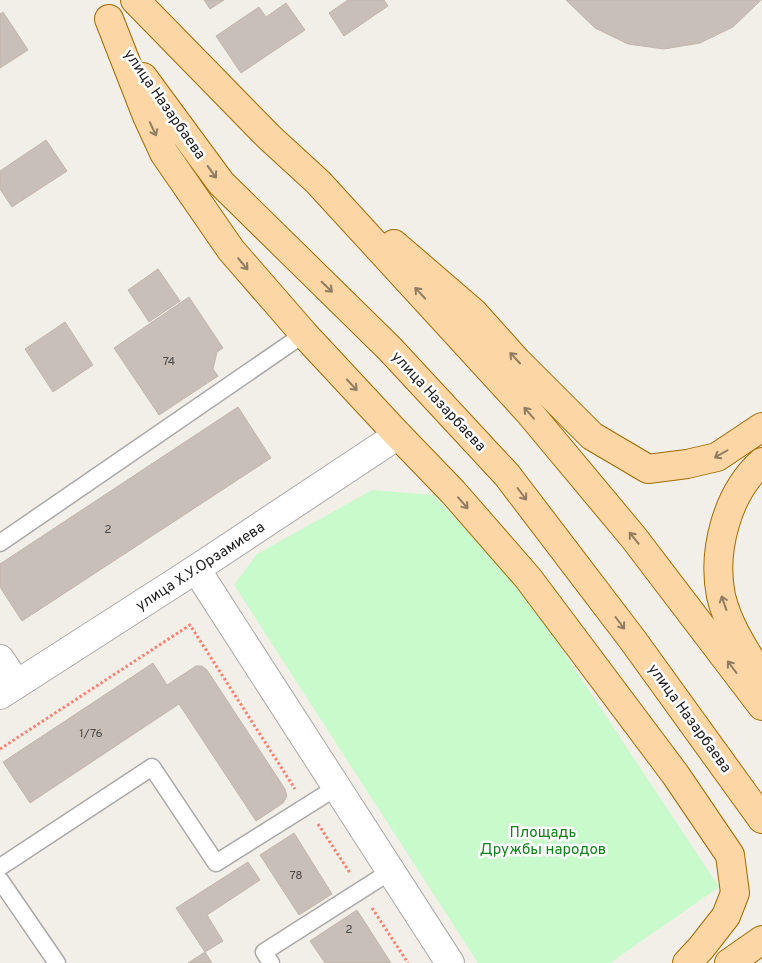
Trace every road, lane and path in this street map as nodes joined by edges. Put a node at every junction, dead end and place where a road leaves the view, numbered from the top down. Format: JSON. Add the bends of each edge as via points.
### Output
{"nodes":[{"id":1,"x":135,"y":0,"type":"edge"},
{"id":2,"x":104,"y":9,"type":"edge"},
{"id":3,"x":318,"y":182,"type":"junction"},
{"id":4,"x":304,"y":334,"type":"junction"},
{"id":5,"x":762,"y":427,"type":"edge"},
{"id":6,"x":398,"y":435,"type":"junction"},
{"id":7,"x":762,"y":462,"type":"edge"},
{"id":8,"x":0,"y":543,"type":"edge"},
{"id":9,"x":196,"y":569,"type":"junction"},
{"id":10,"x":0,"y":659,"type":"edge"},
{"id":11,"x":762,"y":678,"type":"edge"},
{"id":12,"x":8,"y":689,"type":"edge"},
{"id":13,"x":762,"y":706,"type":"edge"},
{"id":14,"x":0,"y":749,"type":"edge"},
{"id":15,"x":337,"y":787,"type":"junction"},
{"id":16,"x":306,"y":806,"type":"junction"},
{"id":17,"x":762,"y":819,"type":"edge"},
{"id":18,"x":0,"y":868,"type":"edge"},
{"id":19,"x":391,"y":871,"type":"junction"},
{"id":20,"x":0,"y":880,"type":"edge"},
{"id":21,"x":361,"y":891,"type":"junction"},
{"id":22,"x":762,"y":940,"type":"edge"},
{"id":23,"x":57,"y":963,"type":"edge"},
{"id":24,"x":271,"y":963,"type":"edge"},
{"id":25,"x":408,"y":963,"type":"edge"},
{"id":26,"x":450,"y":963,"type":"edge"},
{"id":27,"x":687,"y":963,"type":"edge"},
{"id":28,"x":729,"y":963,"type":"edge"}],
"edges":[{"from":1,"to":3,"type":"main road","via":[[269,137]]},
{"from":2,"to":4,"type":"main road","one_way":true,"via":[[164,153],[231,250]]},
{"from":2,"to":17,"type":"main road","name":"улица Назарбаева","one_way":true,"via":[[140,74],[220,183],[390,349],[508,475]]},
{"from":5,"to":3,"type":"main road","one_way":true,"via":[[717,458],[648,469],[592,436],[473,312]]},
{"from":13,"to":3,"type":"main road","one_way":true,"via":[[634,538],[528,411]]},
{"from":4,"to":6,"type":"main road","one_way":true},
{"from":4,"to":8,"type":"lane"},
{"from":6,"to":9,"type":"street","name":"улица Х.У.Орзамиева"},
{"from":6,"to":27,"type":"main road","one_way":true,"via":[[528,578],[675,774],[730,855],[735,893],[726,916]]},
{"from":11,"to":7,"type":"main road","one_way":true,"via":[[735,634],[721,597],[718,568],[724,523],[738,490]]},
{"from":9,"to":12,"type":"street","name":"улица Х.У.Орзамиева"},
{"from":9,"to":15,"type":"street"},
{"from":10,"to":12,"type":"street"},
{"from":14,"to":16,"type":"path","via":[[190,625]]},
{"from":15,"to":16,"type":"lane"},
{"from":15,"to":19,"type":"street"},
{"from":16,"to":18,"type":"lane","via":[[216,863],[152,767]]},
{"from":16,"to":21,"type":"path"},
{"from":19,"to":21,"type":"lane"},
{"from":19,"to":26,"type":"street"},
{"from":20,"to":23,"type":"lane"},
{"from":21,"to":24,"type":"lane","via":[[264,952]]},
{"from":21,"to":25,"type":"path"},
{"from":22,"to":28,"type":"main road"}]}
